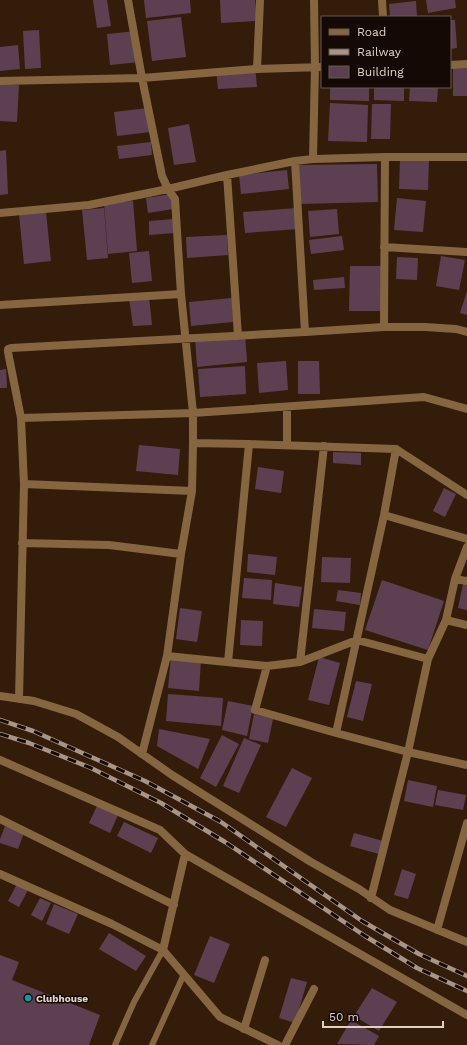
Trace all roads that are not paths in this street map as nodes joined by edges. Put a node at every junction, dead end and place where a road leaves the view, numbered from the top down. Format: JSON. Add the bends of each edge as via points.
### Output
{"nodes":[{"id":1,"x":128,"y":0,"type":"edge"},
{"id":2,"x":260,"y":0,"type":"edge"},
{"id":3,"x":314,"y":0,"type":"edge"},
{"id":4,"x":382,"y":0,"type":"edge"},
{"id":5,"x":383,"y":16,"type":"edge"},
{"id":6,"x":467,"y":64,"type":"edge"},
{"id":7,"x":451,"y":65,"type":"edge"},
{"id":8,"x":319,"y":67,"type":"edge"},
{"id":9,"x":258,"y":69,"type":"junction"},
{"id":10,"x":142,"y":78,"type":"junction"},
{"id":11,"x":0,"y":81,"type":"edge"},
{"id":12,"x":385,"y":157,"type":"junction"},
{"id":13,"x":467,"y":158,"type":"edge"},
{"id":14,"x":313,"y":159,"type":"junction"},
{"id":15,"x":295,"y":161,"type":"junction"},
{"id":16,"x":227,"y":175,"type":"junction"},
{"id":17,"x":168,"y":189,"type":"junction"},
{"id":18,"x":0,"y":213,"type":"edge"},
{"id":19,"x":384,"y":247,"type":"junction"},
{"id":20,"x":467,"y":252,"type":"edge"},
{"id":21,"x":181,"y":294,"type":"junction"},
{"id":22,"x":0,"y":305,"type":"edge"},
{"id":23,"x":384,"y":326,"type":"junction"},
{"id":24,"x":305,"y":332,"type":"junction"},
{"id":25,"x":467,"y":332,"type":"edge"},
{"id":26,"x":238,"y":336,"type":"junction"},
{"id":27,"x":186,"y":339,"type":"junction"},
{"id":28,"x":287,"y":407,"type":"junction"},
{"id":29,"x":467,"y":408,"type":"edge"},
{"id":30,"x":193,"y":413,"type":"junction"},
{"id":31,"x":21,"y":418,"type":"junction"},
{"id":32,"x":193,"y":443,"type":"junction"},
{"id":33,"x":249,"y":444,"type":"junction"},
{"id":34,"x":287,"y":445,"type":"junction"},
{"id":35,"x":324,"y":446,"type":"junction"},
{"id":36,"x":396,"y":449,"type":"junction"},
{"id":37,"x":24,"y":484,"type":"junction"},
{"id":38,"x":192,"y":491,"type":"junction"},
{"id":39,"x":467,"y":495,"type":"edge"},
{"id":40,"x":384,"y":515,"type":"junction"},
{"id":41,"x":467,"y":539,"type":"edge"},
{"id":42,"x":22,"y":542,"type":"junction"},
{"id":43,"x":467,"y":547,"type":"edge"},
{"id":44,"x":181,"y":554,"type":"junction"},
{"id":45,"x":455,"y":579,"type":"junction"},
{"id":46,"x":467,"y":581,"type":"edge"},
{"id":47,"x":446,"y":620,"type":"junction"},
{"id":48,"x":467,"y":626,"type":"edge"},
{"id":49,"x":357,"y":640,"type":"junction"},
{"id":50,"x":167,"y":656,"type":"junction"},
{"id":51,"x":428,"y":659,"type":"junction"},
{"id":52,"x":228,"y":662,"type":"junction"},
{"id":53,"x":300,"y":662,"type":"junction"},
{"id":54,"x":267,"y":666,"type":"junction"},
{"id":55,"x":0,"y":696,"type":"edge"},
{"id":56,"x":19,"y":698,"type":"junction"},
{"id":57,"x":336,"y":733,"type":"junction"},
{"id":58,"x":408,"y":752,"type":"junction"},
{"id":59,"x":142,"y":754,"type":"junction"},
{"id":60,"x":0,"y":760,"type":"edge"},
{"id":61,"x":467,"y":765,"type":"edge"},
{"id":62,"x":0,"y":819,"type":"edge"},
{"id":63,"x":467,"y":823,"type":"edge"},
{"id":64,"x":185,"y":854,"type":"junction"},
{"id":65,"x":0,"y":874,"type":"edge"},
{"id":66,"x":371,"y":898,"type":"junction"},
{"id":67,"x":174,"y":905,"type":"junction"},
{"id":68,"x":437,"y":930,"type":"junction"},
{"id":69,"x":467,"y":942,"type":"edge"},
{"id":70,"x":164,"y":950,"type":"junction"},
{"id":71,"x":265,"y":960,"type":"dead end"},
{"id":72,"x":184,"y":974,"type":"junction"},
{"id":73,"x":314,"y":989,"type":"dead end"},
{"id":74,"x":467,"y":1015,"type":"edge"},
{"id":75,"x":244,"y":1029,"type":"junction"},
{"id":76,"x":115,"y":1045,"type":"edge"},
{"id":77,"x":152,"y":1045,"type":"edge"},
{"id":78,"x":278,"y":1045,"type":"edge"},
{"id":79,"x":285,"y":1045,"type":"edge"}],
"edges":[{"from":1,"to":10,"type":"street"},
{"from":2,"to":9,"type":"street"},
{"from":3,"to":8,"type":"street"},
{"from":4,"to":5,"type":"street"},
{"from":6,"to":7,"type":"street"},
{"from":8,"to":9,"type":"street"},
{"from":8,"to":14,"type":"street"},
{"from":9,"to":10,"type":"street"},
{"from":10,"to":11,"type":"street"},
{"from":10,"to":17,"type":"street","via":[[162,176]]},
{"from":12,"to":13,"type":"street"},
{"from":12,"to":14,"type":"street"},
{"from":12,"to":19,"type":"street"},
{"from":14,"to":15,"type":"street"},
{"from":15,"to":16,"type":"street"},
{"from":15,"to":24,"type":"street"},
{"from":16,"to":17,"type":"street"},
{"from":16,"to":26,"type":"street"},
{"from":17,"to":18,"type":"street","via":[[89,205]]},
{"from":17,"to":21,"type":"street","via":[[175,199]]},
{"from":19,"to":20,"type":"street"},
{"from":19,"to":23,"type":"street"},
{"from":21,"to":22,"type":"street"},
{"from":21,"to":27,"type":"street"},
{"from":23,"to":24,"type":"street"},
{"from":23,"to":25,"type":"street"},
{"from":24,"to":26,"type":"street"},
{"from":26,"to":27,"type":"street"},
{"from":27,"to":30,"type":"street"},
{"from":27,"to":31,"type":"street","via":[[8,349]]},
{"from":28,"to":29,"type":"street","via":[[424,396]]},
{"from":28,"to":30,"type":"street"},
{"from":28,"to":34,"type":"street"},
{"from":30,"to":31,"type":"street"},
{"from":30,"to":32,"type":"street"},
{"from":31,"to":37,"type":"street"},
{"from":32,"to":33,"type":"street"},
{"from":32,"to":38,"type":"street"},
{"from":33,"to":34,"type":"street"},
{"from":33,"to":52,"type":"street"},
{"from":34,"to":35,"type":"street"},
{"from":35,"to":36,"type":"street"},
{"from":35,"to":53,"type":"street"},
{"from":36,"to":39,"type":"street"},
{"from":36,"to":40,"type":"street"},
{"from":37,"to":38,"type":"street"},
{"from":37,"to":42,"type":"street"},
{"from":38,"to":44,"type":"street"},
{"from":40,"to":41,"type":"street"},
{"from":40,"to":49,"type":"street"},
{"from":42,"to":44,"type":"street","via":[[109,545]]},
{"from":42,"to":56,"type":"street"},
{"from":43,"to":45,"type":"street"},
{"from":44,"to":50,"type":"street"},
{"from":45,"to":46,"type":"street"},
{"from":45,"to":47,"type":"street"},
{"from":47,"to":48,"type":"street"},
{"from":47,"to":51,"type":"street"},
{"from":49,"to":51,"type":"street"},
{"from":49,"to":53,"type":"street"},
{"from":49,"to":57,"type":"street"},
{"from":50,"to":52,"type":"street"},
{"from":50,"to":59,"type":"street"},
{"from":51,"to":58,"type":"street"},
{"from":52,"to":54,"type":"street"},
{"from":53,"to":54,"type":"street"},
{"from":54,"to":57,"type":"street","via":[[255,710]]},
{"from":55,"to":56,"type":"street"},
{"from":56,"to":59,"type":"street","via":[[76,714],[118,737]]},
{"from":57,"to":58,"type":"street"},
{"from":58,"to":61,"type":"street"},
{"from":58,"to":66,"type":"street"},
{"from":59,"to":66,"type":"street"},
{"from":60,"to":64,"type":"street","via":[[160,830]]},
{"from":62,"to":67,"type":"street"},
{"from":63,"to":68,"type":"street"},
{"from":64,"to":67,"type":"street"},
{"from":64,"to":74,"type":"street"},
{"from":65,"to":70,"type":"street"},
{"from":66,"to":68,"type":"street","via":[[390,910]]},
{"from":67,"to":70,"type":"street"},
{"from":68,"to":69,"type":"street"},
{"from":70,"to":72,"type":"street"},
{"from":70,"to":76,"type":"lane","via":[[134,1002]]},
{"from":71,"to":75,"type":"street"},
{"from":72,"to":75,"type":"street","via":[[220,1018]]},
{"from":72,"to":77,"type":"lane"},
{"from":73,"to":79,"type":"street"},
{"from":75,"to":78,"type":"street"}]}
